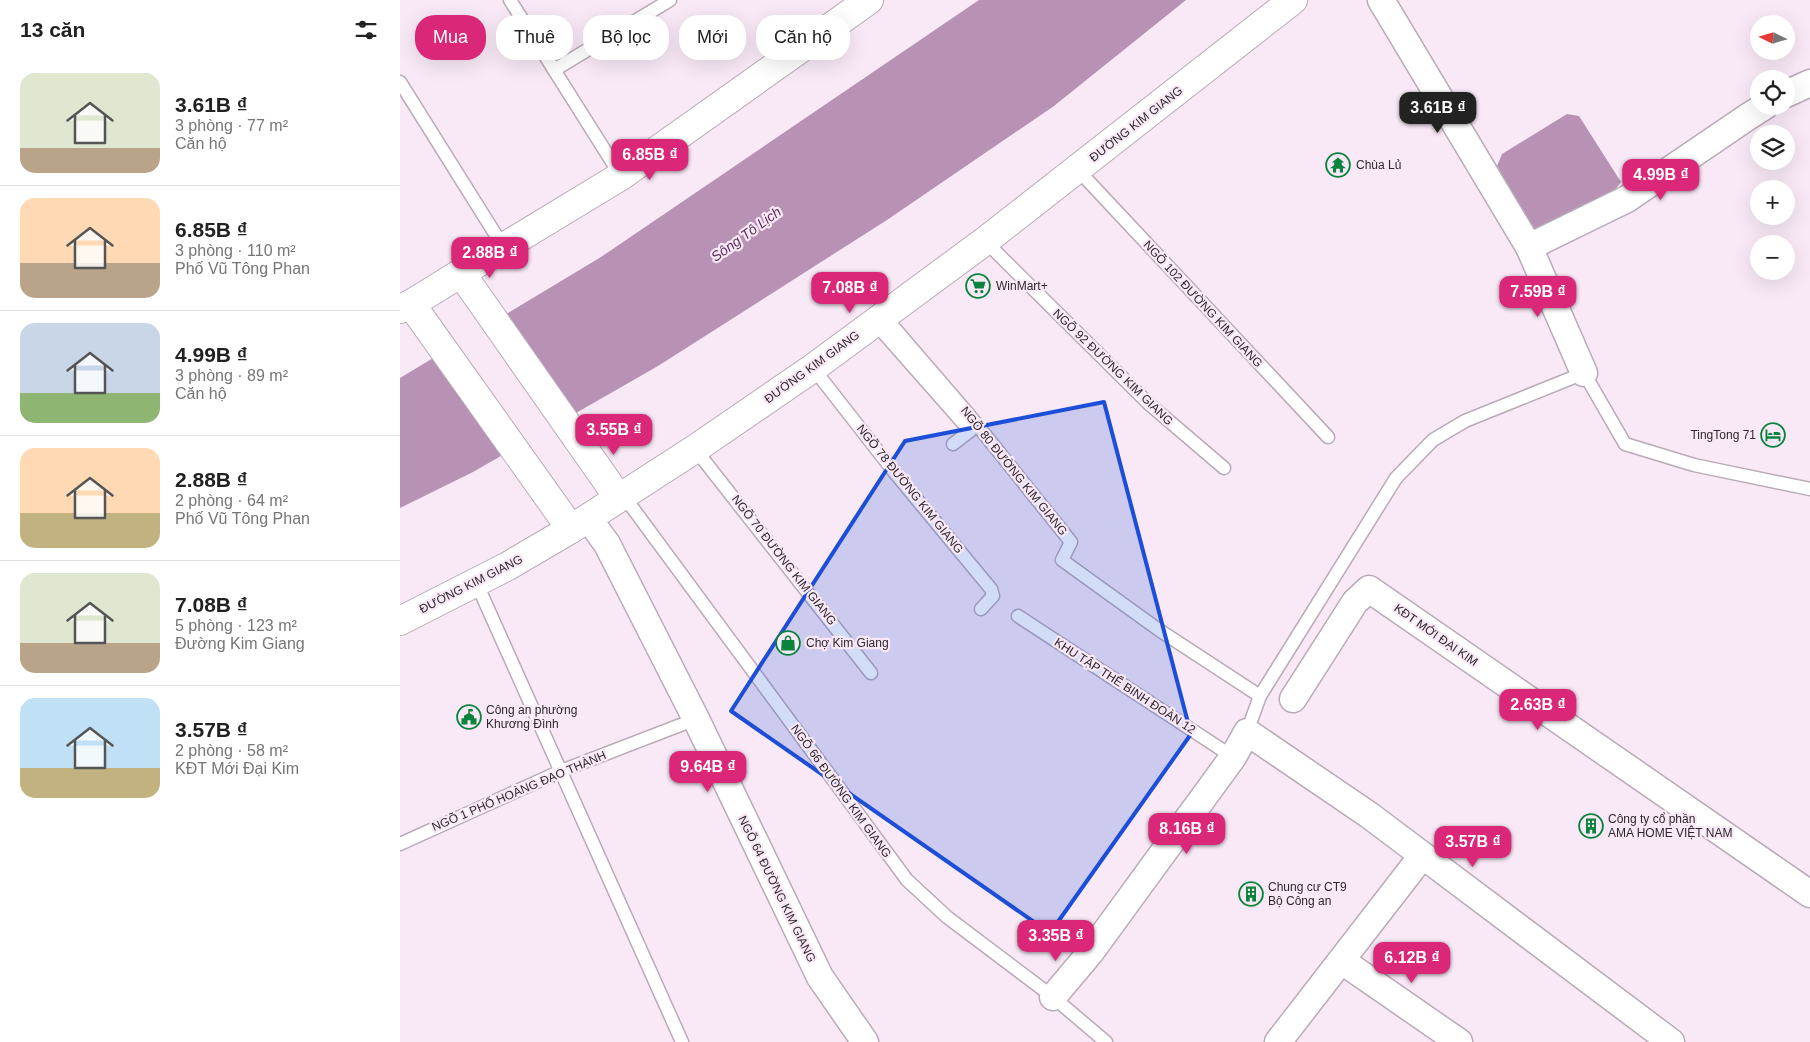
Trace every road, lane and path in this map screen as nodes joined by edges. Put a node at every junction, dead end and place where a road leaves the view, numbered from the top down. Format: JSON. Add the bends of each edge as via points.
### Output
{"nodes":[{"id":1,"x":510,"y":0,"type":"edge"},
{"id":2,"x":670,"y":0,"type":"edge"},
{"id":3,"x":869,"y":0,"type":"edge"},
{"id":4,"x":1293,"y":0,"type":"edge"},
{"id":5,"x":1381,"y":0,"type":"edge"},
{"id":6,"x":554,"y":70,"type":"junction"},
{"id":7,"x":400,"y":82,"type":"edge"},
{"id":8,"x":1810,"y":83,"type":"edge"},
{"id":9,"x":1795,"y":90,"type":"edge"},
{"id":10,"x":1752,"y":115,"type":"edge"},
{"id":11,"x":1078,"y":170,"type":"junction"},
{"id":12,"x":621,"y":176,"type":"junction"},
{"id":13,"x":985,"y":242,"type":"junction"},
{"id":14,"x":1529,"y":247,"type":"junction"},
{"id":15,"x":504,"y":248,"type":"junction"},
{"id":16,"x":460,"y":273,"type":"junction"},
{"id":17,"x":406,"y":307,"type":"edge"},
{"id":18,"x":879,"y":319,"type":"junction"},
{"id":19,"x":813,"y":368,"type":"junction"},
{"id":20,"x":1584,"y":373,"type":"junction"},
{"id":21,"x":1328,"y":437,"type":"dead end"},
{"id":22,"x":953,"y":444,"type":"dead end"},
{"id":23,"x":695,"y":449,"type":"junction"},
{"id":24,"x":1224,"y":468,"type":"dead end"},
{"id":25,"x":1810,"y":489,"type":"edge"},
{"id":26,"x":621,"y":496,"type":"junction"},
{"id":27,"x":580,"y":524,"type":"junction"},
{"id":28,"x":476,"y":582,"type":"junction"},
{"id":29,"x":981,"y":609,"type":"dead end"},
{"id":30,"x":1018,"y":616,"type":"dead end"},
{"id":31,"x":400,"y":621,"type":"edge"},
{"id":32,"x":871,"y":673,"type":"dead end"},
{"id":33,"x":1260,"y":696,"type":"junction"},
{"id":34,"x":1293,"y":699,"type":"dead end"},
{"id":35,"x":696,"y":719,"type":"junction"},
{"id":36,"x":1247,"y":732,"type":"junction"},
{"id":37,"x":1233,"y":757,"type":"junction"},
{"id":38,"x":562,"y":771,"type":"junction"},
{"id":39,"x":400,"y":844,"type":"edge"},
{"id":40,"x":1422,"y":856,"type":"junction"},
{"id":41,"x":1810,"y":894,"type":"edge"},
{"id":42,"x":1342,"y":961,"type":"junction"},
{"id":43,"x":1053,"y":997,"type":"junction"},
{"id":44,"x":682,"y":1042,"type":"edge"},
{"id":45,"x":865,"y":1042,"type":"edge"},
{"id":46,"x":1106,"y":1042,"type":"edge"},
{"id":47,"x":1278,"y":1042,"type":"edge"},
{"id":48,"x":1460,"y":1042,"type":"edge"},
{"id":49,"x":1671,"y":1042,"type":"edge"}],
"edges":[{"from":1,"to":6,"type":"lane"},
{"from":2,"to":6,"type":"lane"},
{"from":3,"to":12,"type":"main road"},
{"from":4,"to":11,"type":"main road","name":"ĐƯỜNG KIM GIANG"},
{"from":5,"to":14,"type":"street"},
{"from":6,"to":12,"type":"lane"},
{"from":7,"to":15,"type":"lane"},
{"from":8,"to":9,"type":"street"},
{"from":10,"to":14,"type":"street","via":[[1628,199]]},
{"from":11,"to":13,"type":"main road","name":"ĐƯỜNG KIM GIANG"},
{"from":11,"to":21,"type":"lane","name":"NGÕ 102 ĐƯỜNG KIM GIANG"},
{"from":12,"to":15,"type":"main road"},
{"from":13,"to":18,"type":"main road","name":"ĐƯỜNG KIM GIANG"},
{"from":13,"to":24,"type":"lane","name":"NGÕ 92 ĐƯỜNG KIM GIANG","via":[[1148,403]]},
{"from":14,"to":20,"type":"street"},
{"from":15,"to":16,"type":"main road"},
{"from":16,"to":17,"type":"main road"},
{"from":16,"to":26,"type":"main road","via":[[576,439]]},
{"from":17,"to":27,"type":"main road","via":[[438,345],[530,472]]},
{"from":18,"to":19,"type":"main road","name":"ĐƯỜNG KIM GIANG"},
{"from":18,"to":22,"type":"lane","via":[[970,431]]},
{"from":18,"to":33,"type":"lane","name":"NGÕ 80 ĐƯỜNG KIM GIANG","via":[[970,416],[1071,542],[1062,560],[1159,630]]},
{"from":19,"to":23,"type":"main road","name":"ĐƯỜNG KIM GIANG"},
{"from":19,"to":29,"type":"lane","name":"NGÕ 78 ĐƯỜNG KIM GIANG","via":[[991,589],[993,596]]},
{"from":20,"to":25,"type":"lane","via":[[1625,444],[1694,465]]},
{"from":20,"to":33,"type":"lane","via":[[1465,421],[1433,440],[1396,478]]},
{"from":23,"to":26,"type":"main road","name":"ĐƯỜNG KIM GIANG"},
{"from":23,"to":32,"type":"lane","name":"NGÕ 70 ĐƯỜNG KIM GIANG"},
{"from":26,"to":27,"type":"main road","name":"ĐƯỜNG KIM GIANG"},
{"from":26,"to":43,"type":"lane","name":"NGÕ 66 ĐƯỜNG KIM GIANG","via":[[907,880],[948,917]]},
{"from":27,"to":28,"type":"main road","name":"ĐƯỜNG KIM GIANG"},
{"from":27,"to":35,"type":"street","name":"NGÕ 64 ĐƯỜNG KIM GIANG","via":[[607,544]]},
{"from":28,"to":31,"type":"main road","name":"ĐƯỜNG KIM GIANG"},
{"from":28,"to":38,"type":"lane"},
{"from":30,"to":37,"type":"lane","name":"KHU TẬP THỂ BINH ĐOÀN 12"},
{"from":33,"to":36,"type":"lane"},
{"from":34,"to":41,"type":"street","name":"KĐT MỚI ĐẠI KIM","via":[[1355,602],[1369,589]]},
{"from":35,"to":38,"type":"lane","name":"NGÕ 1 PHỐ HOÀNG ĐẠO THÀNH"},
{"from":35,"to":45,"type":"street","name":"NGÕ 64 ĐƯỜNG KIM GIANG","via":[[820,977]]},
{"from":36,"to":37,"type":"street"},
{"from":36,"to":40,"type":"street","via":[[1369,815]]},
{"from":37,"to":43,"type":"street","via":[[1090,953]]},
{"from":38,"to":39,"type":"lane","name":"NGÕ 1 PHỐ HOÀNG ĐẠO THÀNH"},
{"from":38,"to":44,"type":"lane"},
{"from":40,"to":42,"type":"street"},
{"from":40,"to":49,"type":"street"},
{"from":42,"to":47,"type":"street"},
{"from":42,"to":48,"type":"street"},
{"from":43,"to":46,"type":"lane","name":"NGÕ 66 ĐƯỜNG KIM GIANG"}]}
